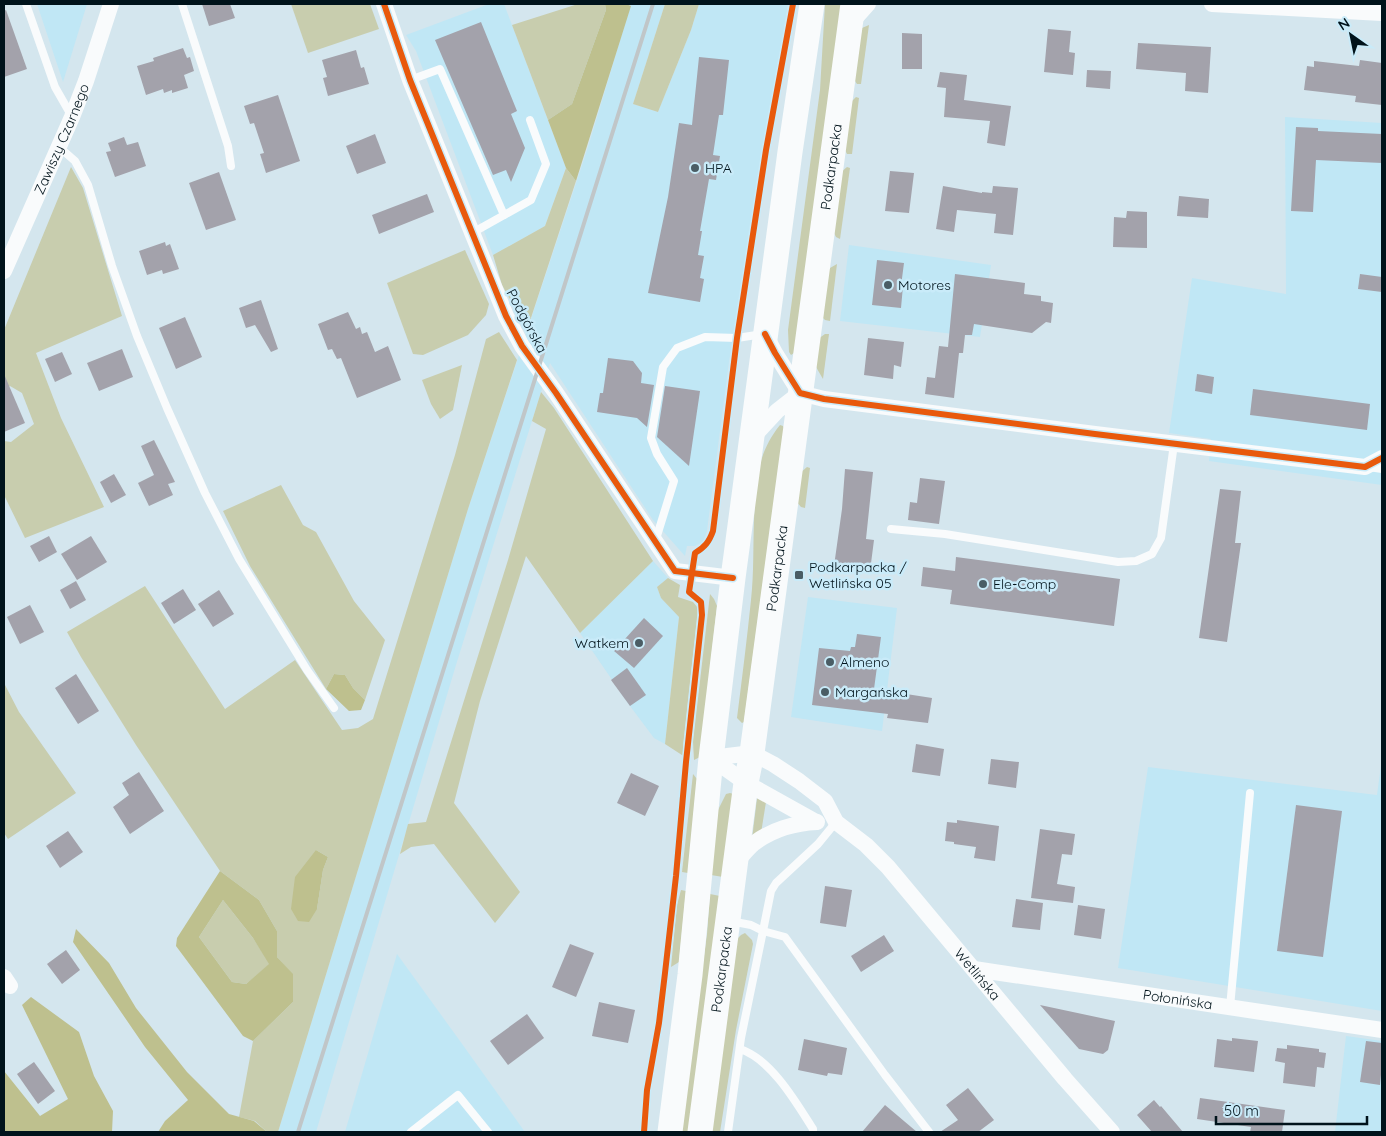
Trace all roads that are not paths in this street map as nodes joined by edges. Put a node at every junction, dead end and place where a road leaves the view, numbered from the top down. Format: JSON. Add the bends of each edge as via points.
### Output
{"nodes":[{"id":1,"x":26,"y":4,"type":"edge"},
{"id":2,"x":111,"y":4,"type":"edge"},
{"id":3,"x":182,"y":4,"type":"edge"},
{"id":4,"x":384,"y":4,"type":"edge"},
{"id":5,"x":812,"y":4,"type":"edge"},
{"id":6,"x":868,"y":4,"type":"edge"},
{"id":7,"x":1212,"y":4,"type":"edge"},
{"id":8,"x":1261,"y":5,"type":"edge"},
{"id":9,"x":1382,"y":13,"type":"edge"},
{"id":10,"x":852,"y":14,"type":"edge"},
{"id":11,"x":410,"y":80,"type":"junction"},
{"id":12,"x":72,"y":117,"type":"junction"},
{"id":13,"x":530,"y":120,"type":"dead end"},
{"id":14,"x":59,"y":147,"type":"junction"},
{"id":15,"x":231,"y":166,"type":"dead end"},
{"id":16,"x":504,"y":215,"type":"junction"},
{"id":17,"x":472,"y":233,"type":"junction"},
{"id":18,"x":4,"y":271,"type":"edge"},
{"id":19,"x":765,"y":334,"type":"junction"},
{"id":20,"x":800,"y":393,"type":"junction"},
{"id":21,"x":751,"y":439,"type":"junction"},
{"id":22,"x":1174,"y":444,"type":"junction"},
{"id":23,"x":1382,"y":458,"type":"edge"},
{"id":24,"x":1365,"y":467,"type":"junction"},
{"id":25,"x":1382,"y":469,"type":"edge"},
{"id":26,"x":890,"y":529,"type":"dead end"},
{"id":27,"x":656,"y":540,"type":"junction"},
{"id":28,"x":733,"y":578,"type":"junction"},
{"id":29,"x":334,"y":708,"type":"dead end"},
{"id":30,"x":752,"y":753,"type":"junction"},
{"id":31,"x":711,"y":758,"type":"junction"},
{"id":32,"x":746,"y":783,"type":"junction"},
{"id":33,"x":1250,"y":793,"type":"dead end"},
{"id":34,"x":816,"y":822,"type":"junction"},
{"id":35,"x":836,"y":822,"type":"junction"},
{"id":36,"x":736,"y":862,"type":"junction"},
{"id":37,"x":728,"y":920,"type":"junction"},
{"id":38,"x":764,"y":931,"type":"junction"},
{"id":39,"x":974,"y":969,"type":"junction"},
{"id":40,"x":1230,"y":1007,"type":"junction"},
{"id":41,"x":1382,"y":1030,"type":"edge"},
{"id":42,"x":740,"y":1049,"type":"junction"},
{"id":43,"x":411,"y":1132,"type":"edge"},
{"id":44,"x":488,"y":1132,"type":"edge"},
{"id":45,"x":670,"y":1132,"type":"edge"},
{"id":46,"x":700,"y":1132,"type":"edge"},
{"id":47,"x":728,"y":1132,"type":"edge"},
{"id":48,"x":813,"y":1132,"type":"edge"},
{"id":49,"x":930,"y":1132,"type":"edge"},
{"id":50,"x":1112,"y":1132,"type":"edge"}],
"edges":[{"from":1,"to":12,"type":"lane","via":[[55,86]]},
{"from":2,"to":12,"type":"street","name":"Zawiszy Czarnego"},
{"from":3,"to":15,"type":"lane","via":[[228,146]]},
{"from":4,"to":11,"type":"street","name":"Podgórska"},
{"from":5,"to":19,"type":"main road"},
{"from":6,"to":10,"type":"street"},
{"from":7,"to":8,"type":"street"},
{"from":8,"to":9,"type":"street"},
{"from":10,"to":20,"type":"main road","name":"Podkarpacka"},
{"from":11,"to":16,"type":"lane","via":[[440,69]]},
{"from":11,"to":17,"type":"street","name":"Podgórska"},
{"from":12,"to":14,"type":"street","name":"Zawiszy Czarnego"},
{"from":13,"to":16,"type":"lane","via":[[546,164],[530,200]]},
{"from":14,"to":18,"type":"street","name":"Zawiszy Czarnego"},
{"from":14,"to":29,"type":"lane","via":[[75,161],[88,185],[137,336],[205,492],[239,559]]},
{"from":16,"to":17,"type":"lane"},
{"from":17,"to":27,"type":"street","name":"Podgórska","via":[[522,346]]},
{"from":19,"to":20,"type":"street"},
{"from":19,"to":21,"type":"main road"},
{"from":19,"to":27,"type":"lane","via":[[737,338],[705,337],[677,348],[663,368],[651,438],[674,481]]},
{"from":20,"to":21,"type":"street","via":[[777,410]]},
{"from":20,"to":22,"type":"street","via":[[824,399]]},
{"from":20,"to":30,"type":"main road","name":"Podkarpacka"},
{"from":21,"to":28,"type":"main road"},
{"from":22,"to":24,"type":"street"},
{"from":22,"to":26,"type":"lane","via":[[1161,538],[1152,554],[1136,561],[1118,562],[945,534]]},
{"from":23,"to":24,"type":"street"},
{"from":24,"to":25,"type":"lane"},
{"from":27,"to":28,"type":"street","name":"Podgórska","via":[[675,570]]},
{"from":28,"to":31,"type":"main road"},
{"from":30,"to":31,"type":"street"},
{"from":30,"to":32,"type":"main road","name":"Podkarpacka"},
{"from":30,"to":35,"type":"street","name":"Wetlińska","via":[[774,764],[825,801]]},
{"from":31,"to":32,"type":"street"},
{"from":31,"to":45,"type":"main road","via":[[690,975]]},
{"from":32,"to":34,"type":"street"},
{"from":32,"to":36,"type":"main road","name":"Podkarpacka"},
{"from":33,"to":40,"type":"lane"},
{"from":34,"to":35,"type":"street"},
{"from":34,"to":36,"type":"street","via":[[801,823],[766,835]]},
{"from":35,"to":38,"type":"lane","via":[[818,844],[776,883],[771,891]]},
{"from":35,"to":39,"type":"street","name":"Wetlińska","via":[[866,844],[888,867]]},
{"from":36,"to":37,"type":"main road","name":"Podkarpacka"},
{"from":37,"to":38,"type":"lane"},
{"from":37,"to":46,"type":"main road","name":"Podkarpacka"},
{"from":38,"to":42,"type":"lane"},
{"from":38,"to":49,"type":"lane","via":[[785,937]]},
{"from":39,"to":40,"type":"street","name":"Połonińska"},
{"from":39,"to":50,"type":"street","name":"Wetlińska"},
{"from":40,"to":41,"type":"street","name":"Połonińska"},
{"from":42,"to":47,"type":"lane"},
{"from":42,"to":48,"type":"lane","via":[[766,1065],[794,1099]]},
{"from":43,"to":44,"type":"lane","via":[[458,1095]]}]}
